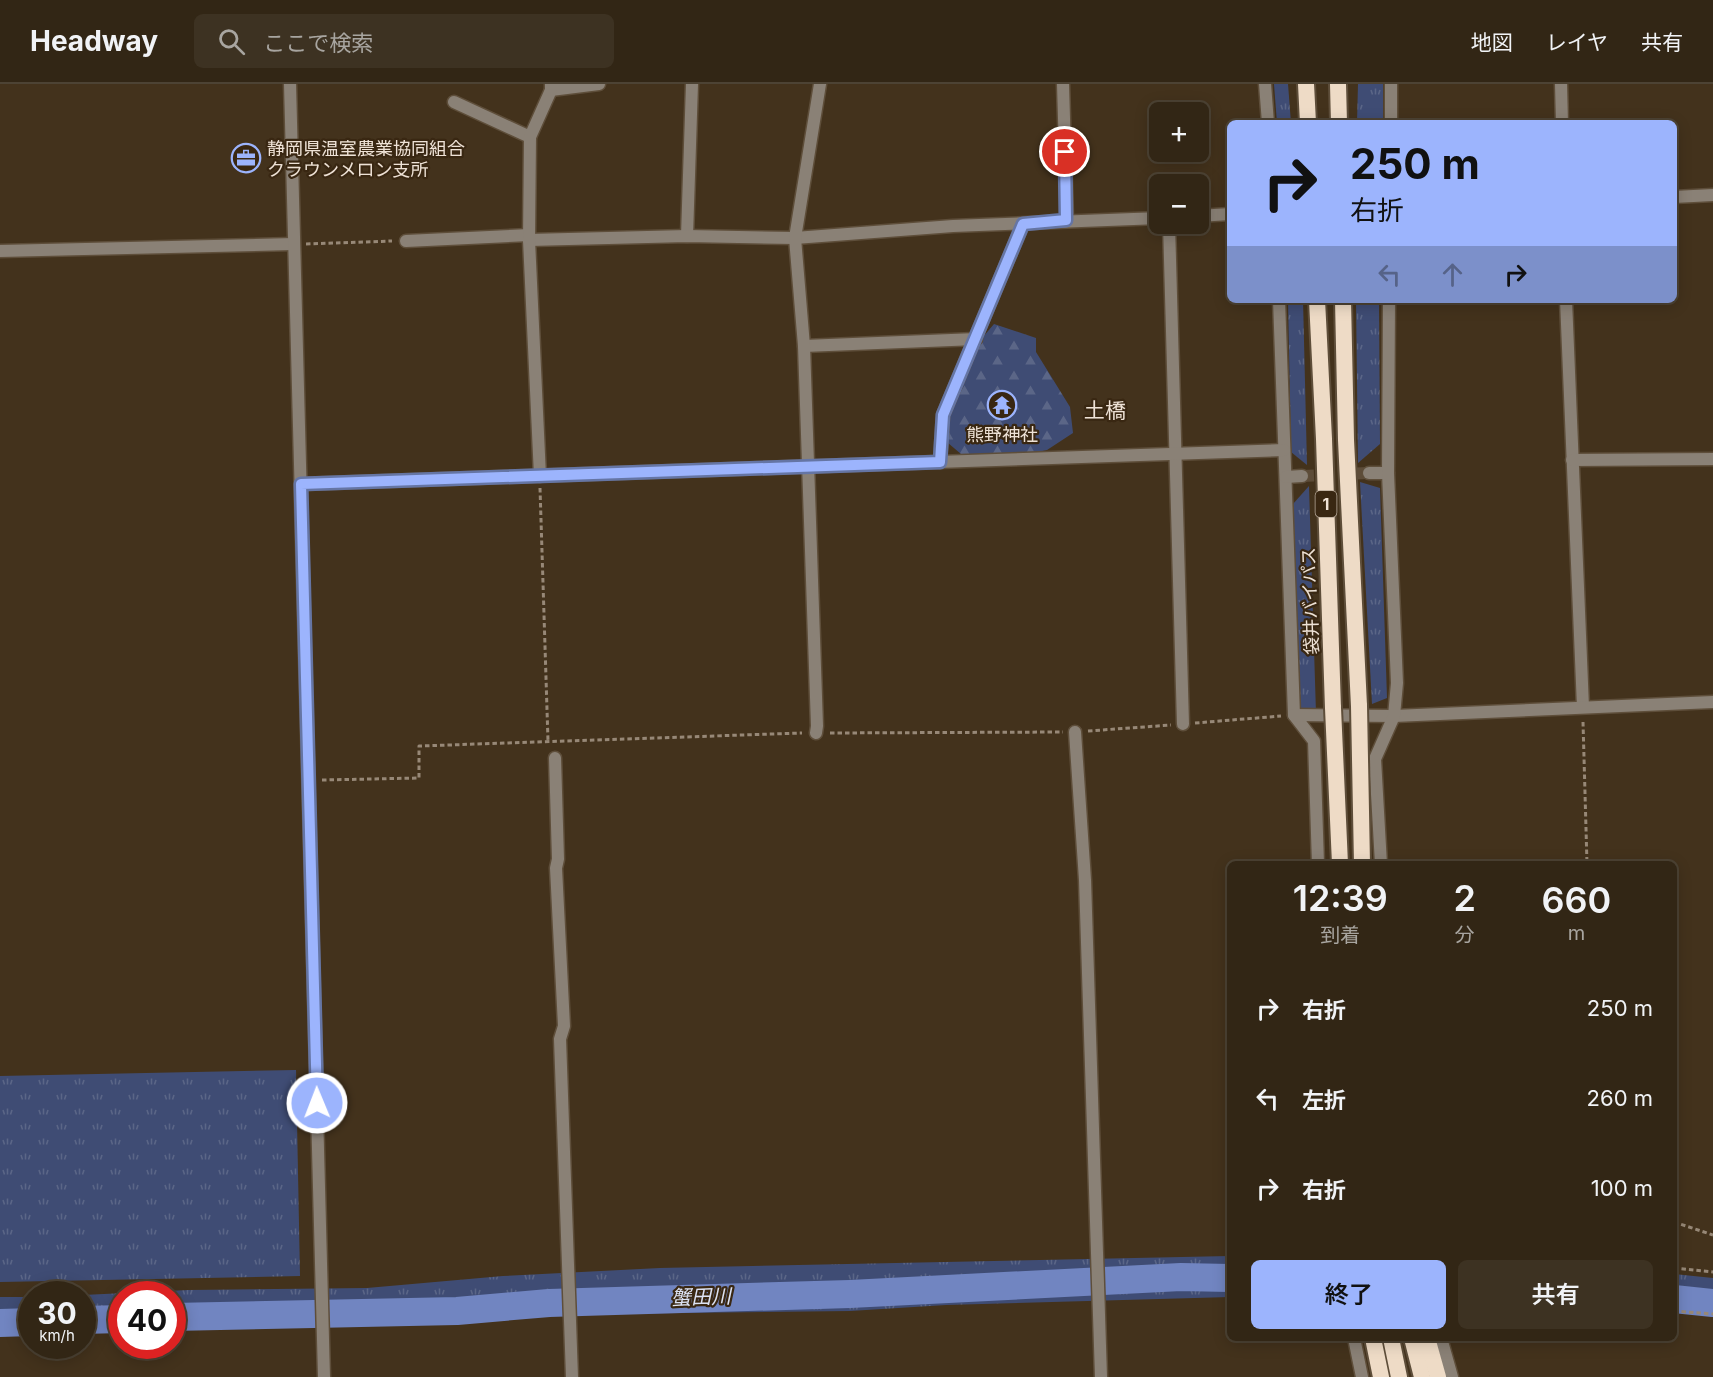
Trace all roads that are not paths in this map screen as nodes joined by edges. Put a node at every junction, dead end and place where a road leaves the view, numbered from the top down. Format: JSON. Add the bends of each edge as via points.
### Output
{"nodes":[{"id":1,"x":290,"y":84,"type":"edge"},
{"id":2,"x":598,"y":84,"type":"edge"},
{"id":3,"x":692,"y":84,"type":"edge"},
{"id":4,"x":820,"y":84,"type":"edge"},
{"id":5,"x":1063,"y":84,"type":"edge"},
{"id":6,"x":1265,"y":84,"type":"edge"},
{"id":7,"x":1306,"y":84,"type":"edge"},
{"id":8,"x":1338,"y":84,"type":"edge"},
{"id":9,"x":1391,"y":84,"type":"edge"},
{"id":10,"x":1561,"y":84,"type":"edge"},
{"id":11,"x":551,"y":87,"type":"edge"},
{"id":12,"x":454,"y":102,"type":"dead end"},
{"id":13,"x":1268,"y":120,"type":"edge"},
{"id":14,"x":1308,"y":120,"type":"edge"},
{"id":15,"x":1339,"y":120,"type":"edge"},
{"id":16,"x":1391,"y":120,"type":"edge"},
{"id":17,"x":1562,"y":120,"type":"edge"},
{"id":18,"x":530,"y":137,"type":"junction"},
{"id":19,"x":1713,"y":195,"type":"edge"},
{"id":20,"x":1677,"y":196,"type":"edge"},
{"id":21,"x":1227,"y":214,"type":"edge"},
{"id":22,"x":1209,"y":215,"type":"edge"},
{"id":23,"x":1149,"y":218,"type":"edge"},
{"id":24,"x":1066,"y":220,"type":"junction"},
{"id":25,"x":1023,"y":224,"type":"junction"},
{"id":26,"x":1169,"y":234,"type":"edge"},
{"id":27,"x":687,"y":236,"type":"junction"},
{"id":28,"x":529,"y":238,"type":"junction"},
{"id":29,"x":795,"y":238,"type":"junction"},
{"id":30,"x":406,"y":241,"type":"road end"},
{"id":31,"x":294,"y":244,"type":"junction"},
{"id":32,"x":0,"y":251,"type":"edge"},
{"id":33,"x":1279,"y":303,"type":"edge"},
{"id":34,"x":1317,"y":303,"type":"edge"},
{"id":35,"x":1343,"y":303,"type":"edge"},
{"id":36,"x":1389,"y":303,"type":"edge"},
{"id":37,"x":1566,"y":303,"type":"edge"},
{"id":38,"x":976,"y":339,"type":"junction"},
{"id":39,"x":804,"y":346,"type":"junction"},
{"id":40,"x":1284,"y":450,"type":"junction"},
{"id":41,"x":1175,"y":454,"type":"junction"},
{"id":42,"x":1713,"y":459,"type":"edge"},
{"id":43,"x":1572,"y":460,"type":"junction"},
{"id":44,"x":940,"y":462,"type":"junction"},
{"id":45,"x":808,"y":467,"type":"junction"},
{"id":46,"x":1369,"y":473,"type":"tunnel mouth"},
{"id":47,"x":1388,"y":473,"type":"junction"},
{"id":48,"x":540,"y":476,"type":"junction"},
{"id":49,"x":1302,"y":476,"type":"tunnel mouth"},
{"id":50,"x":1286,"y":477,"type":"junction"},
{"id":51,"x":301,"y":484,"type":"junction"},
{"id":52,"x":1713,"y":702,"type":"edge"},
{"id":53,"x":1583,"y":707,"type":"junction"},
{"id":54,"x":1294,"y":716,"type":"junction"},
{"id":55,"x":1394,"y":716,"type":"junction"},
{"id":56,"x":1183,"y":724,"type":"road end"},
{"id":57,"x":1075,"y":732,"type":"road end"},
{"id":58,"x":816,"y":733,"type":"road end"},
{"id":59,"x":555,"y":758,"type":"dead end"},
{"id":60,"x":1318,"y":861,"type":"edge"},
{"id":61,"x":1340,"y":861,"type":"edge"},
{"id":62,"x":1362,"y":861,"type":"edge"},
{"id":63,"x":1381,"y":861,"type":"edge"},
{"id":64,"x":1355,"y":1341,"type":"edge"},
{"id":65,"x":1374,"y":1341,"type":"edge"},
{"id":66,"x":1392,"y":1341,"type":"edge"},
{"id":67,"x":1413,"y":1341,"type":"edge"},
{"id":68,"x":1429,"y":1341,"type":"edge"},
{"id":69,"x":1442,"y":1341,"type":"edge"},
{"id":70,"x":324,"y":1377,"type":"edge"},
{"id":71,"x":573,"y":1377,"type":"edge"},
{"id":72,"x":1101,"y":1377,"type":"edge"},
{"id":73,"x":1362,"y":1377,"type":"edge"},
{"id":74,"x":1381,"y":1377,"type":"edge"},
{"id":75,"x":1399,"y":1377,"type":"edge"},
{"id":76,"x":1422,"y":1377,"type":"edge"},
{"id":77,"x":1438,"y":1377,"type":"edge"},
{"id":78,"x":1452,"y":1377,"type":"edge"}],
"edges":[{"from":1,"to":31,"type":"street"},
{"from":2,"to":11,"type":"street"},
{"from":3,"to":27,"type":"street"},
{"from":4,"to":29,"type":"street"},
{"from":5,"to":24,"type":"street"},
{"from":6,"to":13,"type":"street"},
{"from":7,"to":14,"type":"highway"},
{"from":8,"to":15,"type":"highway"},
{"from":9,"to":16,"type":"street"},
{"from":10,"to":17,"type":"street"},
{"from":11,"to":18,"type":"street"},
{"from":12,"to":18,"type":"street"},
{"from":18,"to":28,"type":"street"},
{"from":19,"to":20,"type":"street"},
{"from":21,"to":22,"type":"street"},
{"from":23,"to":24,"type":"street"},
{"from":24,"to":25,"type":"street"},
{"from":25,"to":29,"type":"street","via":[[954,225]]},
{"from":25,"to":38,"type":"street"},
{"from":26,"to":41,"type":"street"},
{"from":27,"to":28,"type":"street"},
{"from":27,"to":29,"type":"street"},
{"from":28,"to":30,"type":"street"},
{"from":28,"to":48,"type":"street"},
{"from":29,"to":39,"type":"street"},
{"from":31,"to":32,"type":"street"},
{"from":31,"to":51,"type":"street"},
{"from":33,"to":40,"type":"street"},
{"from":34,"to":61,"type":"highway","name":"袋井バイパス","number":"1","bridge":true},
{"from":35,"to":62,"type":"highway","number":"1","bridge":true},
{"from":36,"to":47,"type":"street"},
{"from":37,"to":43,"type":"street"},
{"from":38,"to":39,"type":"street"},
{"from":38,"to":44,"type":"street","via":[[943,415]]},
{"from":39,"to":45,"type":"street"},
{"from":40,"to":41,"type":"street"},
{"from":40,"to":50,"type":"street"},
{"from":41,"to":44,"type":"street"},
{"from":41,"to":56,"type":"street"},
{"from":42,"to":43,"type":"street"},
{"from":43,"to":53,"type":"street"},
{"from":44,"to":45,"type":"street"},
{"from":45,"to":48,"type":"street"},
{"from":45,"to":58,"type":"street"},
{"from":46,"to":47,"type":"street"},
{"from":47,"to":55,"type":"street","via":[[1397,683]]},
{"from":48,"to":51,"type":"street"},
{"from":49,"to":50,"type":"street"},
{"from":50,"to":54,"type":"street"},
{"from":51,"to":70,"type":"street"},
{"from":52,"to":53,"type":"street"},
{"from":53,"to":55,"type":"street"},
{"from":54,"to":55,"type":"street"},
{"from":54,"to":60,"type":"street","via":[[1314,741]]},
{"from":55,"to":63,"type":"street","via":[[1375,759]]},
{"from":57,"to":72,"type":"street","via":[[1085,880]]},
{"from":59,"to":71,"type":"street"},
{"from":64,"to":73,"type":"street"},
{"from":65,"to":74,"type":"highway"},
{"from":66,"to":75,"type":"highway"},
{"from":67,"to":76,"type":"highway"},
{"from":68,"to":77,"type":"highway"},
{"from":69,"to":78,"type":"street"}]}
